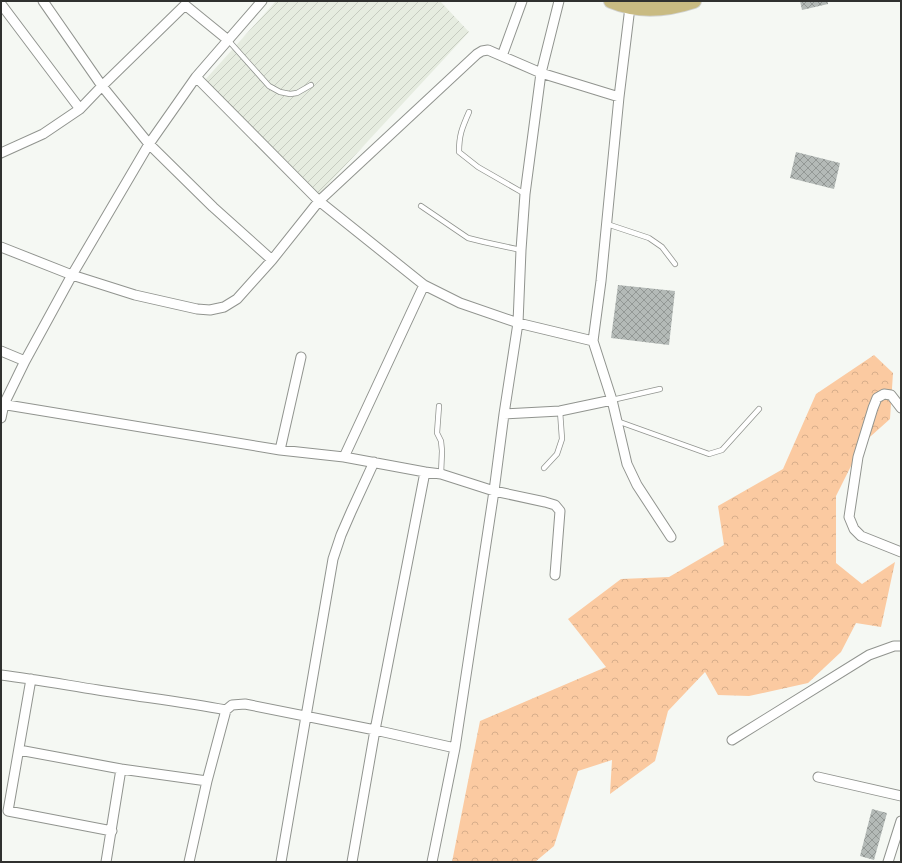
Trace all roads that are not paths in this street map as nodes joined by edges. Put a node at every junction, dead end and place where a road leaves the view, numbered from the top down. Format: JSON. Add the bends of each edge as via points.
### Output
{"nodes":[{"id":1,"x":43,"y":1,"type":"edge"},
{"id":2,"x":262,"y":1,"type":"edge"},
{"id":3,"x":522,"y":1,"type":"edge"},
{"id":4,"x":559,"y":1,"type":"edge"},
{"id":5,"x":611,"y":1,"type":"edge"},
{"id":6,"x":694,"y":1,"type":"edge"},
{"id":7,"x":183,"y":3,"type":"edge"},
{"id":8,"x":1,"y":4,"type":"edge"},
{"id":9,"x":630,"y":7,"type":"junction"},
{"id":10,"x":228,"y":40,"type":"junction"},
{"id":11,"x":502,"y":56,"type":"junction"},
{"id":12,"x":542,"y":73,"type":"junction"},
{"id":13,"x":196,"y":77,"type":"junction"},
{"id":14,"x":312,"y":85,"type":"dead end"},
{"id":15,"x":102,"y":86,"type":"junction"},
{"id":16,"x":620,"y":97,"type":"junction"},
{"id":17,"x":80,"y":109,"type":"junction"},
{"id":18,"x":469,"y":112,"type":"dead end"},
{"id":19,"x":149,"y":144,"type":"junction"},
{"id":20,"x":1,"y":152,"type":"edge"},
{"id":21,"x":525,"y":194,"type":"junction"},
{"id":22,"x":319,"y":201,"type":"junction"},
{"id":23,"x":422,"y":206,"type":"dead end"},
{"id":24,"x":607,"y":224,"type":"junction"},
{"id":25,"x":1,"y":246,"type":"edge"},
{"id":26,"x":521,"y":250,"type":"junction"},
{"id":27,"x":272,"y":260,"type":"junction"},
{"id":28,"x":675,"y":264,"type":"dead end"},
{"id":29,"x":72,"y":275,"type":"junction"},
{"id":30,"x":424,"y":285,"type":"junction"},
{"id":31,"x":518,"y":323,"type":"junction"},
{"id":32,"x":593,"y":341,"type":"junction"},
{"id":33,"x":1,"y":351,"type":"edge"},
{"id":34,"x":300,"y":357,"type":"dead end"},
{"id":35,"x":25,"y":361,"type":"junction"},
{"id":36,"x":660,"y":389,"type":"dead end"},
{"id":37,"x":612,"y":400,"type":"junction"},
{"id":38,"x":2,"y":404,"type":"edge"},
{"id":39,"x":439,"y":406,"type":"dead end"},
{"id":40,"x":901,"y":408,"type":"edge"},
{"id":41,"x":759,"y":409,"type":"dead end"},
{"id":42,"x":560,"y":411,"type":"junction"},
{"id":43,"x":504,"y":414,"type":"junction"},
{"id":44,"x":1,"y":418,"type":"edge"},
{"id":45,"x":617,"y":421,"type":"junction"},
{"id":46,"x":280,"y":450,"type":"junction"},
{"id":47,"x":344,"y":457,"type":"junction"},
{"id":48,"x":374,"y":462,"type":"junction"},
{"id":49,"x":544,"y":468,"type":"dead end"},
{"id":50,"x":426,"y":472,"type":"junction"},
{"id":51,"x":442,"y":474,"type":"junction"},
{"id":52,"x":494,"y":491,"type":"junction"},
{"id":53,"x":671,"y":537,"type":"dead end"},
{"id":54,"x":901,"y":552,"type":"edge"},
{"id":55,"x":555,"y":575,"type":"dead end"},
{"id":56,"x":901,"y":646,"type":"edge"},
{"id":57,"x":1,"y":675,"type":"edge"},
{"id":58,"x":31,"y":678,"type":"junction"},
{"id":59,"x":226,"y":710,"type":"junction"},
{"id":60,"x":307,"y":716,"type":"junction"},
{"id":61,"x":375,"y":730,"type":"junction"},
{"id":62,"x":732,"y":740,"type":"dead end"},
{"id":63,"x":455,"y":748,"type":"junction"},
{"id":64,"x":19,"y":750,"type":"junction"},
{"id":65,"x":122,"y":769,"type":"junction"},
{"id":66,"x":818,"y":777,"type":"dead end"},
{"id":67,"x":207,"y":781,"type":"junction"},
{"id":68,"x":901,"y":796,"type":"edge"},
{"id":69,"x":5,"y":811,"type":"edge"},
{"id":70,"x":901,"y":821,"type":"edge"},
{"id":71,"x":112,"y":831,"type":"junction"},
{"id":72,"x":106,"y":862,"type":"edge"},
{"id":73,"x":189,"y":862,"type":"edge"},
{"id":74,"x":281,"y":862,"type":"edge"},
{"id":75,"x":352,"y":862,"type":"edge"},
{"id":76,"x":432,"y":862,"type":"edge"},
{"id":77,"x":888,"y":862,"type":"edge"}],
"edges":[{"from":1,"to":15,"type":"street"},
{"from":2,"to":10,"type":"street"},
{"from":3,"to":11,"type":"street"},
{"from":4,"to":12,"type":"street"},
{"from":5,"to":9,"type":"main road"},
{"from":6,"to":9,"type":"main road","via":[[665,8]]},
{"from":7,"to":10,"type":"street"},
{"from":7,"to":15,"type":"street"},
{"from":8,"to":17,"type":"street"},
{"from":9,"to":16,"type":"street"},
{"from":10,"to":13,"type":"street"},
{"from":10,"to":14,"type":"lane","via":[[269,86],[280,92],[297,93]]},
{"from":11,"to":12,"type":"street"},
{"from":11,"to":22,"type":"street","via":[[488,50],[477,54]]},
{"from":12,"to":16,"type":"street"},
{"from":12,"to":21,"type":"street"},
{"from":13,"to":19,"type":"street"},
{"from":13,"to":22,"type":"street"},
{"from":15,"to":17,"type":"street"},
{"from":15,"to":19,"type":"street"},
{"from":16,"to":24,"type":"street"},
{"from":17,"to":20,"type":"street","via":[[43,134]]},
{"from":18,"to":21,"type":"lane","via":[[462,127],[459,152],[478,167]]},
{"from":19,"to":27,"type":"street"},
{"from":19,"to":29,"type":"street"},
{"from":21,"to":26,"type":"street"},
{"from":22,"to":27,"type":"street"},
{"from":22,"to":30,"type":"street"},
{"from":23,"to":26,"type":"lane","via":[[468,238]]},
{"from":24,"to":28,"type":"lane","via":[[649,238],[662,246]]},
{"from":24,"to":32,"type":"street"},
{"from":25,"to":29,"type":"street"},
{"from":26,"to":31,"type":"street"},
{"from":27,"to":29,"type":"street","via":[[238,299],[224,307],[210,310],[135,295]]},
{"from":29,"to":35,"type":"street"},
{"from":30,"to":31,"type":"street","via":[[460,303]]},
{"from":30,"to":47,"type":"street"},
{"from":31,"to":32,"type":"street"},
{"from":31,"to":43,"type":"street"},
{"from":32,"to":37,"type":"street"},
{"from":33,"to":35,"type":"street"},
{"from":34,"to":46,"type":"street"},
{"from":35,"to":38,"type":"street"},
{"from":36,"to":37,"type":"lane"},
{"from":37,"to":42,"type":"street"},
{"from":37,"to":45,"type":"street"},
{"from":38,"to":44,"type":"street"},
{"from":38,"to":46,"type":"street"},
{"from":39,"to":51,"type":"lane","via":[[437,433],[441,441]]},
{"from":40,"to":54,"type":"street","via":[[891,395],[884,394],[877,398],[858,457],[850,517],[854,529],[861,536]]},
{"from":41,"to":45,"type":"lane","via":[[722,450],[709,454]]},
{"from":42,"to":43,"type":"street"},
{"from":42,"to":49,"type":"lane","via":[[562,439],[557,454]]},
{"from":43,"to":52,"type":"street"},
{"from":45,"to":53,"type":"street","via":[[627,464],[637,486]]},
{"from":46,"to":47,"type":"street"},
{"from":47,"to":48,"type":"street"},
{"from":48,"to":50,"type":"street"},
{"from":48,"to":60,"type":"street","via":[[333,559]]},
{"from":50,"to":51,"type":"street"},
{"from":50,"to":61,"type":"street"},
{"from":51,"to":52,"type":"street"},
{"from":52,"to":55,"type":"street","via":[[550,503],[560,511]]},
{"from":52,"to":63,"type":"street"},
{"from":56,"to":62,"type":"street","via":[[869,655]]},
{"from":57,"to":58,"type":"street"},
{"from":58,"to":59,"type":"street"},
{"from":58,"to":64,"type":"street"},
{"from":59,"to":60,"type":"street","via":[[232,705],[245,704]]},
{"from":59,"to":67,"type":"street"},
{"from":60,"to":61,"type":"street"},
{"from":60,"to":74,"type":"street"},
{"from":61,"to":63,"type":"street"},
{"from":61,"to":75,"type":"street"},
{"from":63,"to":76,"type":"street"},
{"from":64,"to":65,"type":"street"},
{"from":64,"to":69,"type":"street"},
{"from":65,"to":67,"type":"street"},
{"from":65,"to":71,"type":"street"},
{"from":66,"to":68,"type":"street"},
{"from":67,"to":73,"type":"street"},
{"from":69,"to":71,"type":"street"},
{"from":70,"to":77,"type":"street"},
{"from":71,"to":72,"type":"street"}]}
